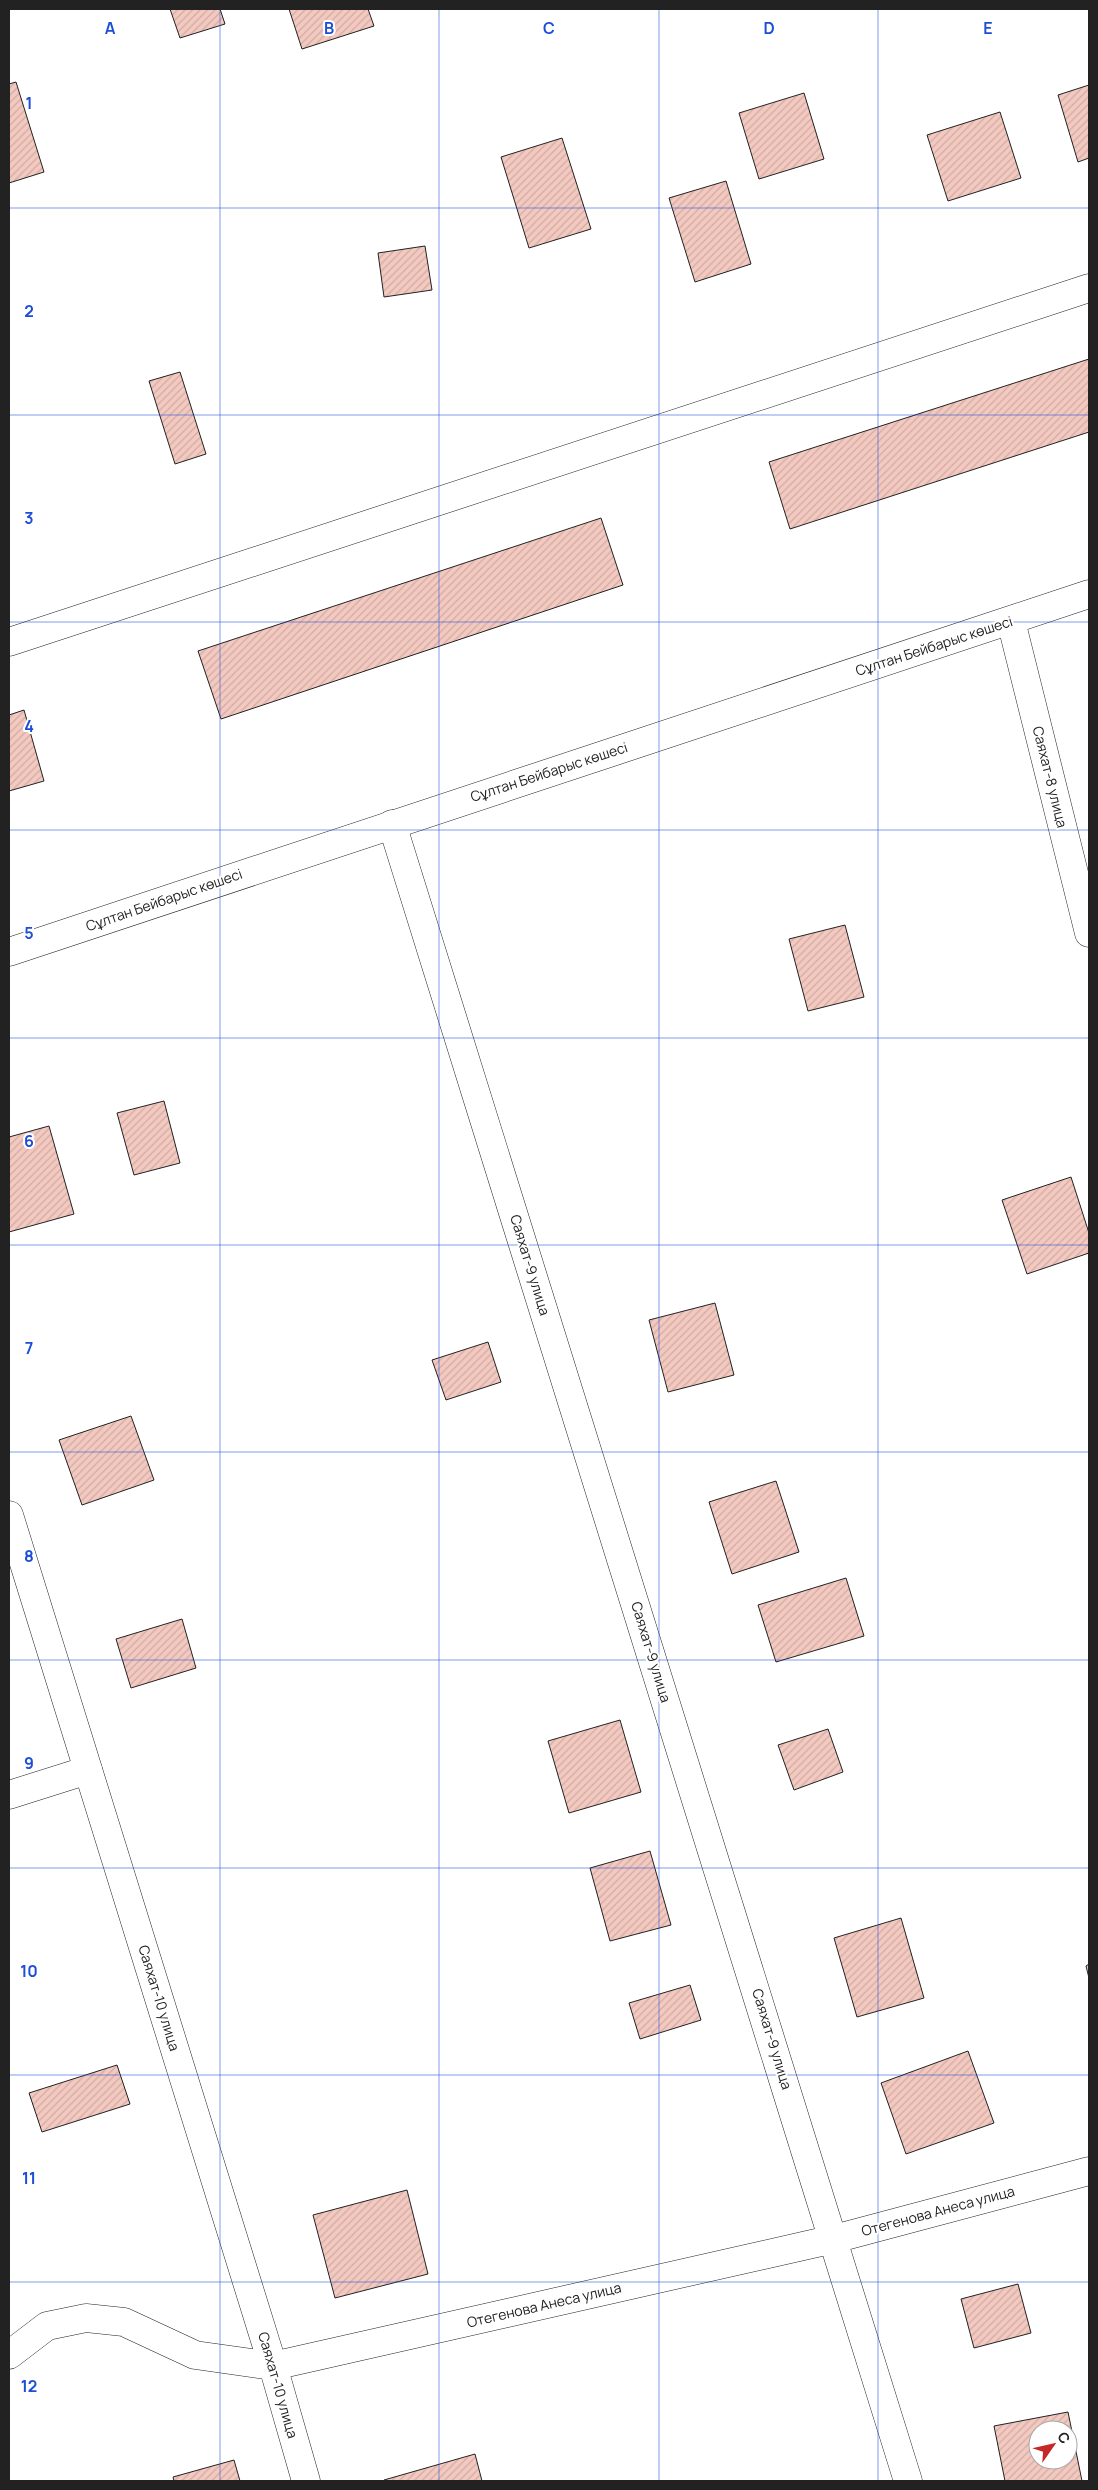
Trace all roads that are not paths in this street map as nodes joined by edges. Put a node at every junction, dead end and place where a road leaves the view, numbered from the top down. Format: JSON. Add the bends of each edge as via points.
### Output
{"nodes":[{"id":1,"x":1089,"y":288,"type":"edge"},
{"id":2,"x":1089,"y":594,"type":"edge"},
{"id":3,"x":1011,"y":621,"type":"junction"},
{"id":4,"x":9,"y":642,"type":"edge"},
{"id":5,"x":392,"y":824,"type":"junction"},
{"id":6,"x":1089,"y":933,"type":"edge"},
{"id":7,"x":9,"y":952,"type":"edge"},
{"id":8,"x":9,"y":1515,"type":"edge"},
{"id":9,"x":88,"y":1770,"type":"junction"},
{"id":10,"x":9,"y":1795,"type":"edge"},
{"id":11,"x":1089,"y":2171,"type":"edge"},
{"id":12,"x":834,"y":2239,"type":"junction"},
{"id":13,"x":9,"y":2355,"type":"edge"},
{"id":14,"x":273,"y":2366,"type":"junction"},
{"id":15,"x":306,"y":2481,"type":"edge"},
{"id":16,"x":908,"y":2481,"type":"edge"}],
"edges":[{"from":1,"to":4,"type":"street"},
{"from":2,"to":3,"type":"street","name":"Сұлтан Бейбарыс көшесі"},
{"from":3,"to":5,"type":"street","name":"Сұлтан Бейбарыс көшесі"},
{"from":3,"to":6,"type":"street","name":"Саяхат-8 улица"},
{"from":5,"to":7,"type":"street","name":"Сұлтан Бейбарыс көшесі"},
{"from":5,"to":12,"type":"street","name":"Саяхат-9 улица"},
{"from":8,"to":9,"type":"street","name":"Саяхат-10 улица"},
{"from":9,"to":10,"type":"street"},
{"from":9,"to":14,"type":"street","name":"Саяхат-10 улица"},
{"from":11,"to":12,"type":"street","name":"Отегенова Анеса улица"},
{"from":12,"to":14,"type":"street","name":"Отегенова Анеса улица"},
{"from":12,"to":16,"type":"street","name":"Саяхат-9 улица"},
{"from":13,"to":14,"type":"street","name":"Отегенова Анеса улица","via":[[47,2326],[86,2318],[124,2322],[195,2355]]},
{"from":14,"to":15,"type":"street","name":"Саяхат-10 улица"}]}
